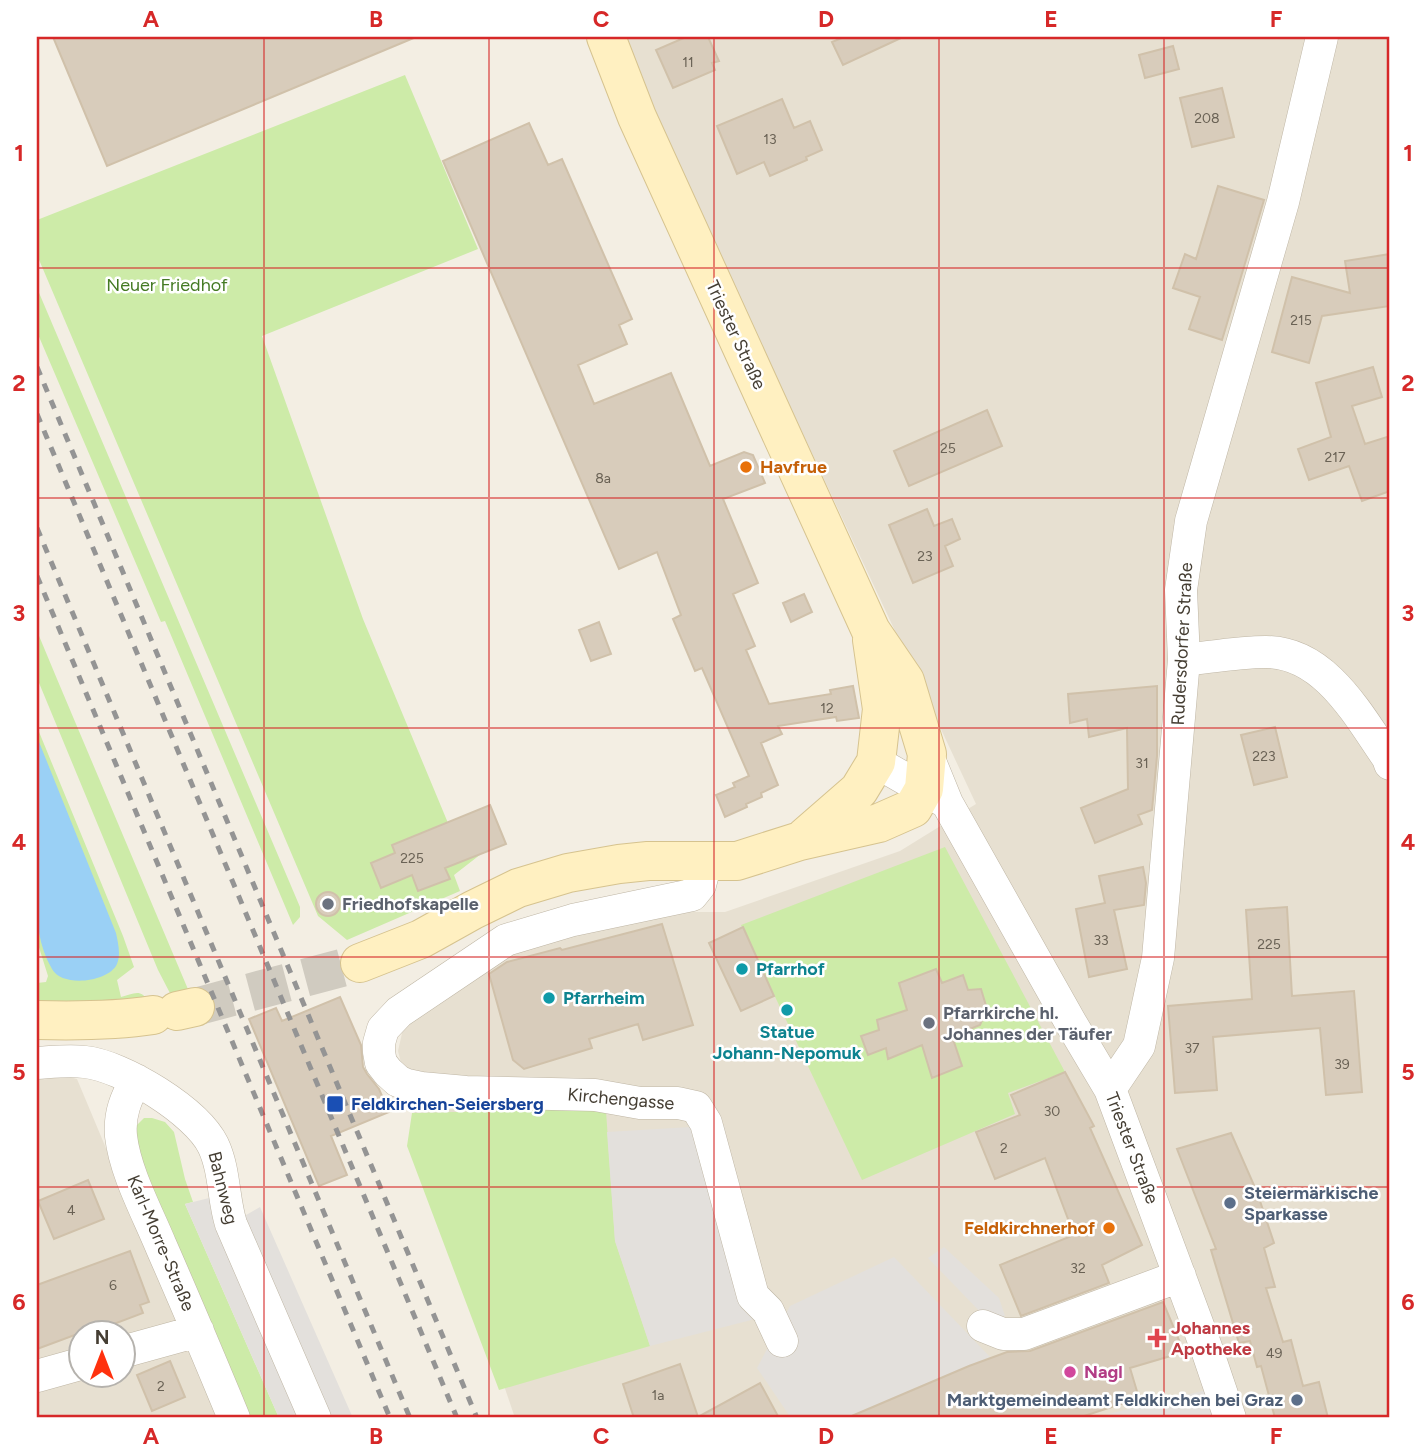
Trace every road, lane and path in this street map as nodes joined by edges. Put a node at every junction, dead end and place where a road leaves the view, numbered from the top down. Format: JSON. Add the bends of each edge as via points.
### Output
{"nodes":[{"id":1,"x":606,"y":37,"type":"edge"},
{"id":2,"x":1322,"y":37,"type":"edge"},
{"id":3,"x":871,"y":631,"type":"junction"},
{"id":4,"x":1185,"y":660,"type":"junction"},
{"id":5,"x":1390,"y":760,"type":"edge"},
{"id":6,"x":876,"y":762,"type":"junction"},
{"id":7,"x":933,"y":782,"type":"junction"},
{"id":8,"x":800,"y":841,"type":"junction"},
{"id":9,"x":706,"y":862,"type":"junction"},
{"id":10,"x":360,"y":963,"type":"tunnel mouth"},
{"id":11,"x":175,"y":1011,"type":"tunnel mouth"},
{"id":12,"x":37,"y":1020,"type":"edge"},
{"id":13,"x":37,"y":1063,"type":"edge"},
{"id":14,"x":136,"y":1080,"type":"junction"},
{"id":15,"x":1110,"y":1089,"type":"junction"},
{"id":16,"x":1180,"y":1276,"type":"junction"},
{"id":17,"x":983,"y":1326,"type":"dead end"},
{"id":18,"x":198,"y":1331,"type":"junction"},
{"id":19,"x":782,"y":1341,"type":"dead end"},
{"id":20,"x":136,"y":1348,"type":"edge"},
{"id":21,"x":66,"y":1368,"type":"edge"},
{"id":22,"x":37,"y":1376,"type":"edge"},
{"id":23,"x":234,"y":1418,"type":"edge"},
{"id":24,"x":315,"y":1418,"type":"edge"},
{"id":25,"x":1230,"y":1418,"type":"edge"}],
"edges":[{"from":1,"to":3,"type":"street","name":"Triester Straße","via":[[637,117]]},
{"from":2,"to":4,"type":"street","name":"Rudersdorfer Straße","via":[[1283,202],[1191,521],[1181,590]]},
{"from":3,"to":6,"type":"street","via":[[882,709]]},
{"from":3,"to":7,"type":"street","via":[[905,681]]},
{"from":4,"to":5,"type":"street","via":[[1269,652],[1294,657],[1321,672],[1343,694]]},
{"from":4,"to":15,"type":"street","name":"Rudersdorfer Straße","via":[[1158,958],[1139,1046]]},
{"from":6,"to":7,"type":"street"},
{"from":6,"to":8,"type":"street","via":[[859,790]]},
{"from":7,"to":8,"type":"street","via":[[913,808],[879,823]]},
{"from":7,"to":15,"type":"street","name":"Triester Straße"},
{"from":8,"to":9,"type":"street","via":[[737,860]]},
{"from":9,"to":10,"type":"street","via":[[619,864],[545,879]]},
{"from":9,"to":19,"type":"street","name":"Kirchengasse","via":[[692,895],[573,920],[506,940],[398,1012],[383,1029],[379,1052],[381,1063],[398,1081],[421,1088],[595,1095],[696,1107],[706,1123],[753,1296],[768,1311]]},
{"from":11,"to":12,"type":"street","via":[[96,1020]]},
{"from":13,"to":14,"type":"street","name":"Bahnweg","via":[[88,1062]]},
{"from":14,"to":18,"type":"street","name":"Karl-Morre-Straße","via":[[120,1122],[125,1154]]},
{"from":14,"to":24,"type":"street","name":"Bahnweg","via":[[180,1108],[214,1147],[231,1224]]},
{"from":15,"to":16,"type":"street","name":"Triester Straße"},
{"from":16,"to":17,"type":"street","via":[[1024,1334],[1003,1334]]},
{"from":16,"to":25,"type":"street","name":"Triester Straße"},
{"from":18,"to":20,"type":"street","name":"Karl-Morre-Straße"},
{"from":18,"to":23,"type":"street"},
{"from":21,"to":22,"type":"street"}]}
